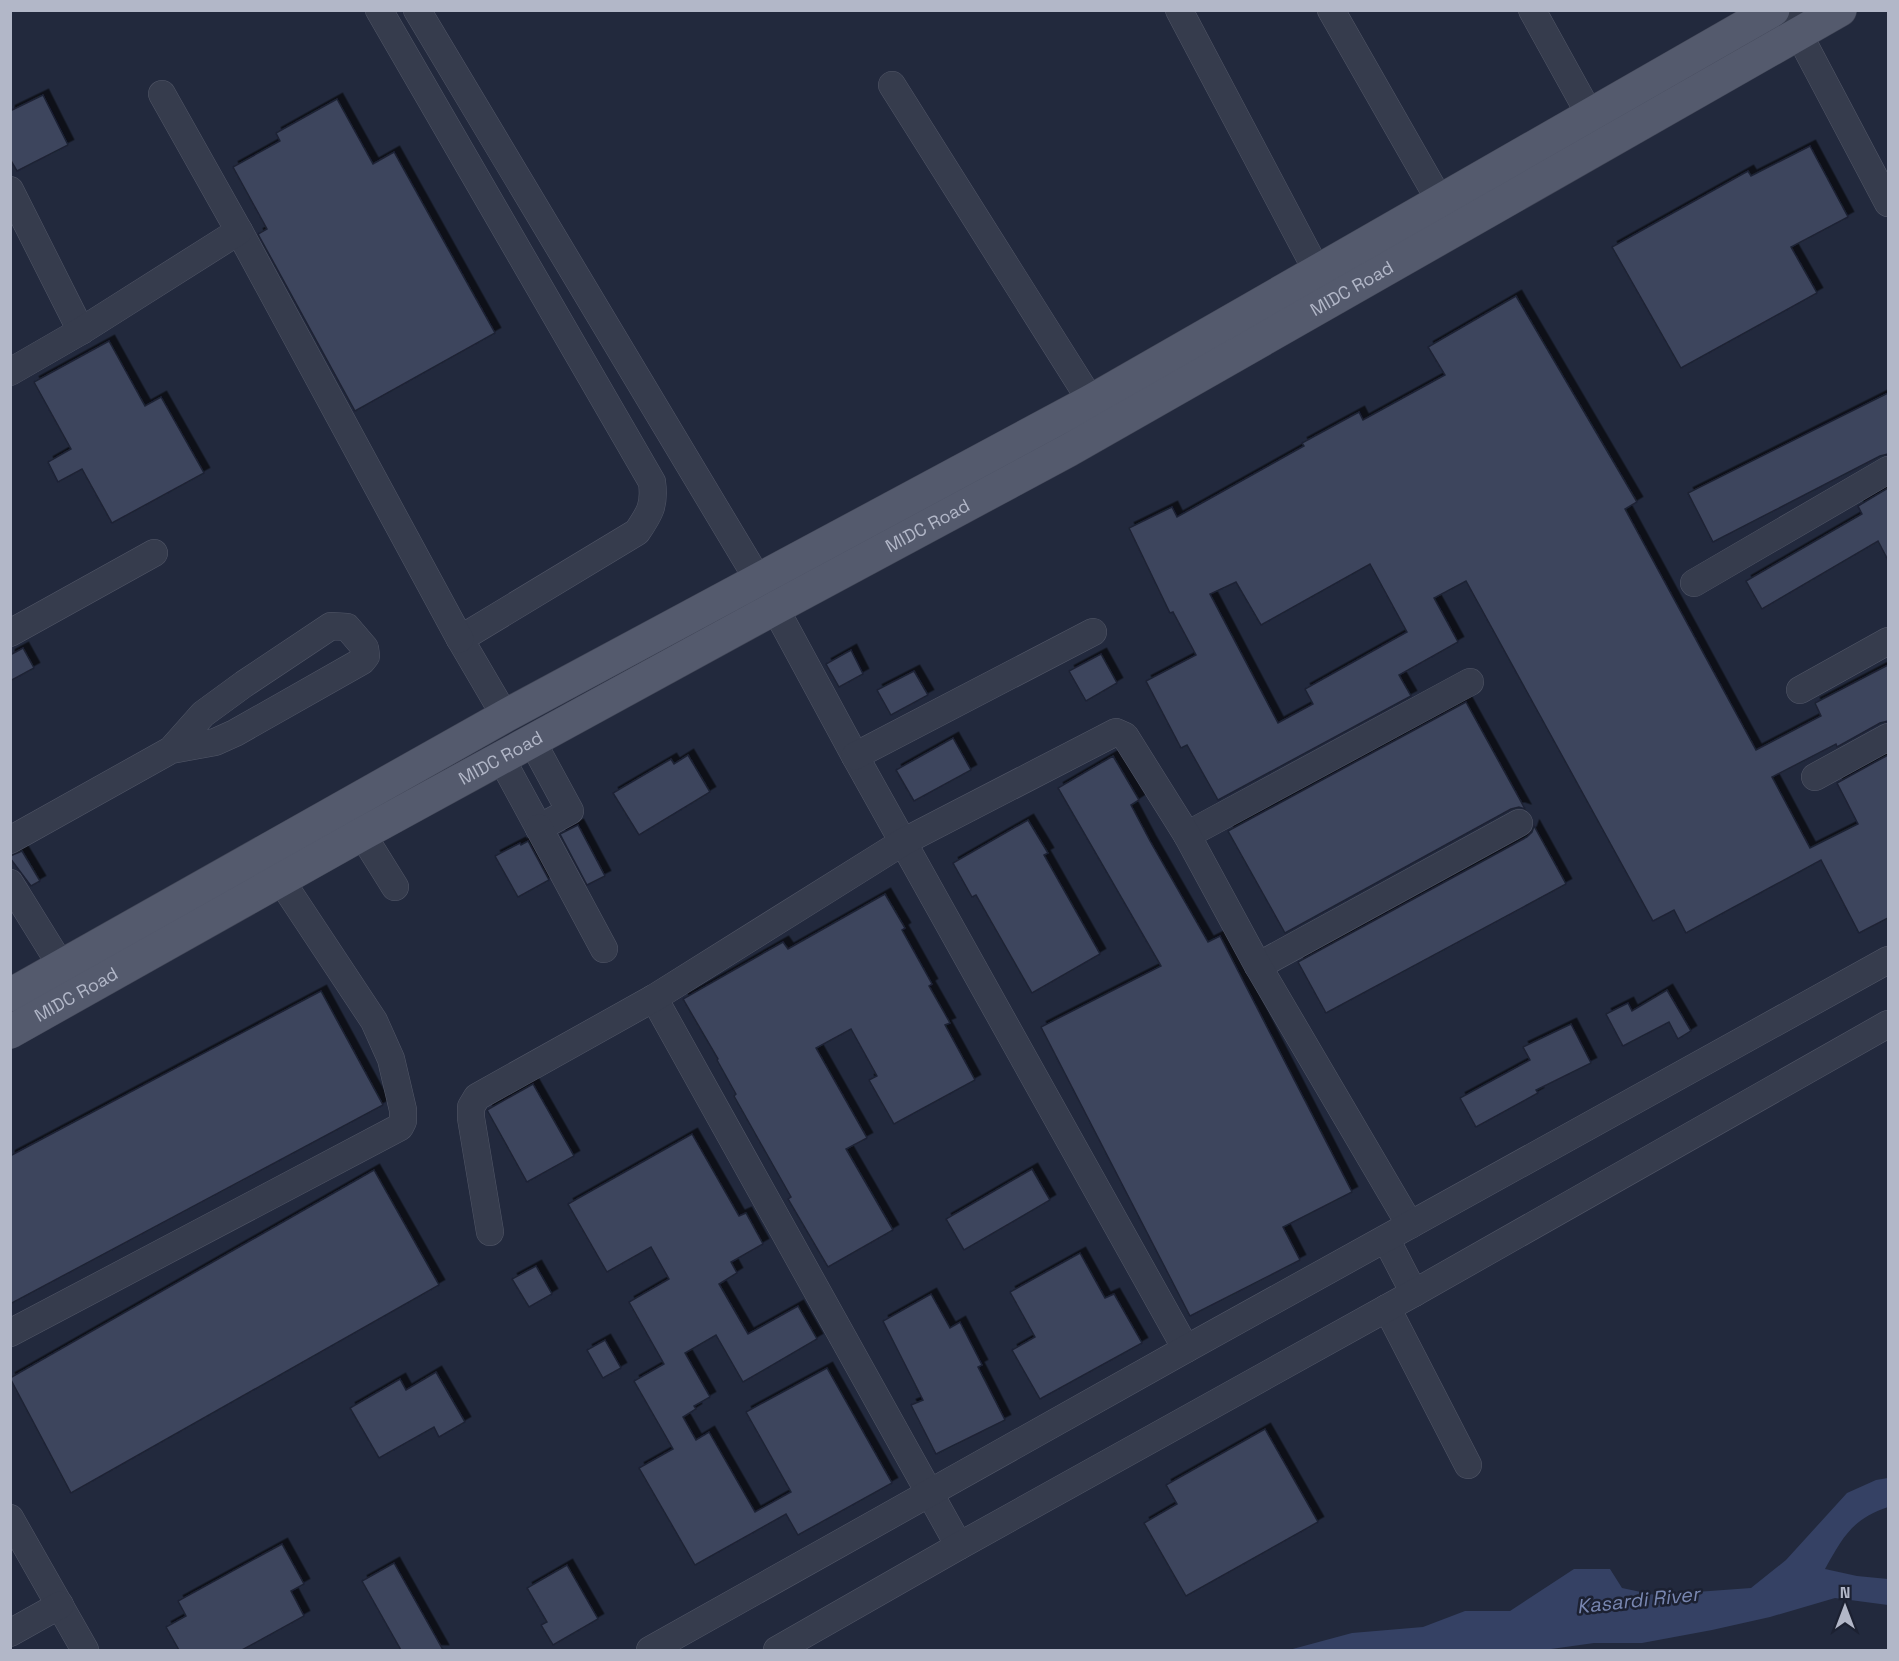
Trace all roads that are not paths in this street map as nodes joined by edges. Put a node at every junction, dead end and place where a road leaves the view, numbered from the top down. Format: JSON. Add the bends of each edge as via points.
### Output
{"nodes":[{"id":1,"x":379,"y":10,"type":"edge"},
{"id":2,"x":417,"y":10,"type":"edge"},
{"id":3,"x":1179,"y":10,"type":"edge"},
{"id":4,"x":1331,"y":10,"type":"edge"},
{"id":5,"x":1532,"y":10,"type":"edge"},
{"id":6,"x":1773,"y":10,"type":"edge"},
{"id":7,"x":1840,"y":10,"type":"edge"},
{"id":8,"x":1793,"y":22,"type":"edge"},
{"id":9,"x":892,"y":86,"type":"dead end"},
{"id":10,"x":162,"y":94,"type":"dead end"},
{"id":11,"x":1590,"y":115,"type":"junction"},
{"id":12,"x":10,"y":190,"type":"edge"},
{"id":13,"x":1440,"y":201,"type":"junction"},
{"id":14,"x":1888,"y":203,"type":"edge"},
{"id":15,"x":239,"y":231,"type":"junction"},
{"id":16,"x":1317,"y":271,"type":"junction"},
{"id":17,"x":81,"y":331,"type":"junction"},
{"id":18,"x":10,"y":372,"type":"edge"},
{"id":19,"x":1091,"y":401,"type":"junction"},
{"id":20,"x":1888,"y":470,"type":"edge"},
{"id":21,"x":154,"y":554,"type":"dead end"},
{"id":22,"x":759,"y":580,"type":"junction"},
{"id":23,"x":1694,"y":583,"type":"dead end"},
{"id":24,"x":775,"y":608,"type":"junction"},
{"id":25,"x":1093,"y":632,"type":"dead end"},
{"id":26,"x":10,"y":633,"type":"edge"},
{"id":27,"x":460,"y":639,"type":"junction"},
{"id":28,"x":1888,"y":641,"type":"edge"},
{"id":29,"x":1470,"y":682,"type":"dead end"},
{"id":30,"x":1800,"y":690,"type":"dead end"},
{"id":31,"x":505,"y":716,"type":"junction"},
{"id":32,"x":1888,"y":737,"type":"edge"},
{"id":33,"x":532,"y":741,"type":"junction"},
{"id":34,"x":171,"y":750,"type":"junction"},
{"id":35,"x":855,"y":756,"type":"junction"},
{"id":36,"x":501,"y":758,"type":"junction"},
{"id":37,"x":1815,"y":777,"type":"dead end"},
{"id":38,"x":1519,"y":823,"type":"dead end"},
{"id":39,"x":538,"y":828,"type":"junction"},
{"id":40,"x":362,"y":834,"type":"junction"},
{"id":41,"x":1186,"y":835,"type":"junction"},
{"id":42,"x":10,"y":840,"type":"edge"},
{"id":43,"x":903,"y":842,"type":"junction"},
{"id":44,"x":280,"y":879,"type":"junction"},
{"id":45,"x":10,"y":883,"type":"edge"},
{"id":46,"x":395,"y":887,"type":"dead end"},
{"id":47,"x":604,"y":949,"type":"dead end"},
{"id":48,"x":1888,"y":960,"type":"edge"},
{"id":49,"x":1258,"y":966,"type":"junction"},
{"id":50,"x":62,"y":967,"type":"junction"},
{"id":51,"x":10,"y":995,"type":"edge"},
{"id":52,"x":654,"y":998,"type":"junction"},
{"id":53,"x":1888,"y":1024,"type":"edge"},
{"id":54,"x":10,"y":1032,"type":"edge"},
{"id":55,"x":1410,"y":1225,"type":"junction"},
{"id":56,"x":490,"y":1232,"type":"dead end"},
{"id":57,"x":1386,"y":1239,"type":"junction"},
{"id":58,"x":1414,"y":1293,"type":"junction"},
{"id":59,"x":1387,"y":1308,"type":"junction"},
{"id":60,"x":10,"y":1333,"type":"edge"},
{"id":61,"x":1186,"y":1349,"type":"junction"},
{"id":62,"x":1468,"y":1465,"type":"dead end"},
{"id":63,"x":931,"y":1493,"type":"junction"},
{"id":64,"x":10,"y":1518,"type":"edge"},
{"id":65,"x":959,"y":1546,"type":"junction"},
{"id":66,"x":60,"y":1605,"type":"junction"},
{"id":67,"x":10,"y":1633,"type":"edge"},
{"id":68,"x":85,"y":1650,"type":"edge"},
{"id":69,"x":650,"y":1650,"type":"edge"},
{"id":70,"x":777,"y":1650,"type":"edge"}],
"edges":[{"from":1,"to":27,"type":"street","via":[[652,482],[654,499],[637,532]]},
{"from":2,"to":22,"type":"street"},
{"from":3,"to":16,"type":"street"},
{"from":4,"to":13,"type":"street"},
{"from":5,"to":11,"type":"street"},
{"from":6,"to":11,"type":"main road","name":"MIDC Road"},
{"from":7,"to":8,"type":"main road","name":"MIDC Road"},
{"from":8,"to":14,"type":"street"},
{"from":8,"to":24,"type":"main road","name":"MIDC Road","via":[[1069,450]]},
{"from":9,"to":19,"type":"street"},
{"from":10,"to":15,"type":"street"},
{"from":11,"to":13,"type":"main road","name":"MIDC Road"},
{"from":12,"to":17,"type":"street"},
{"from":13,"to":16,"type":"main road","name":"MIDC Road"},
{"from":15,"to":17,"type":"street"},
{"from":15,"to":27,"type":"street"},
{"from":16,"to":19,"type":"main road","name":"MIDC Road"},
{"from":17,"to":18,"type":"street"},
{"from":19,"to":22,"type":"main road","name":"MIDC Road"},
{"from":20,"to":23,"type":"street"},
{"from":21,"to":26,"type":"street"},
{"from":22,"to":24,"type":"street"},
{"from":22,"to":31,"type":"main road","name":"MIDC Road"},
{"from":24,"to":33,"type":"main road","name":"MIDC Road"},
{"from":24,"to":35,"type":"street"},
{"from":25,"to":35,"type":"street"},
{"from":27,"to":31,"type":"street"},
{"from":28,"to":30,"type":"street"},
{"from":29,"to":41,"type":"street"},
{"from":31,"to":50,"type":"main road","name":"MIDC Road"},
{"from":32,"to":37,"type":"street"},
{"from":33,"to":36,"type":"main road","name":"MIDC Road"},
{"from":33,"to":39,"type":"street","via":[[570,811]]},
{"from":34,"to":34,"type":"street","via":[[235,733],[362,661],[365,648],[346,627],[331,626],[203,714]]},
{"from":34,"to":42,"type":"street"},
{"from":35,"to":43,"type":"street"},
{"from":36,"to":39,"type":"street"},
{"from":36,"to":40,"type":"main road","name":"MIDC Road"},
{"from":38,"to":49,"type":"street"},
{"from":39,"to":47,"type":"street"},
{"from":40,"to":44,"type":"main road","name":"MIDC Road"},
{"from":40,"to":46,"type":"street"},
{"from":41,"to":43,"type":"street","via":[[1125,736],[1116,732]]},
{"from":41,"to":49,"type":"street"},
{"from":43,"to":52,"type":"street"},
{"from":43,"to":61,"type":"street"},
{"from":44,"to":54,"type":"main road","name":"MIDC Road"},
{"from":44,"to":60,"type":"street","via":[[374,1021],[396,1079],[403,1110],[400,1127]]},
{"from":45,"to":50,"type":"street"},
{"from":48,"to":55,"type":"street"},
{"from":49,"to":55,"type":"street"},
{"from":50,"to":51,"type":"main road","name":"MIDC Road"},
{"from":52,"to":56,"type":"street","via":[[477,1097],[471,1107],[471,1118]]},
{"from":52,"to":63,"type":"street"},
{"from":53,"to":58,"type":"street"},
{"from":55,"to":57,"type":"street"},
{"from":57,"to":58,"type":"street"},
{"from":57,"to":61,"type":"street"},
{"from":58,"to":59,"type":"street"},
{"from":59,"to":62,"type":"street"},
{"from":59,"to":65,"type":"street"},
{"from":61,"to":63,"type":"street"},
{"from":63,"to":65,"type":"street"},
{"from":63,"to":69,"type":"street"},
{"from":64,"to":66,"type":"street"},
{"from":65,"to":70,"type":"street"},
{"from":66,"to":67,"type":"street"},
{"from":66,"to":68,"type":"street"}]}
